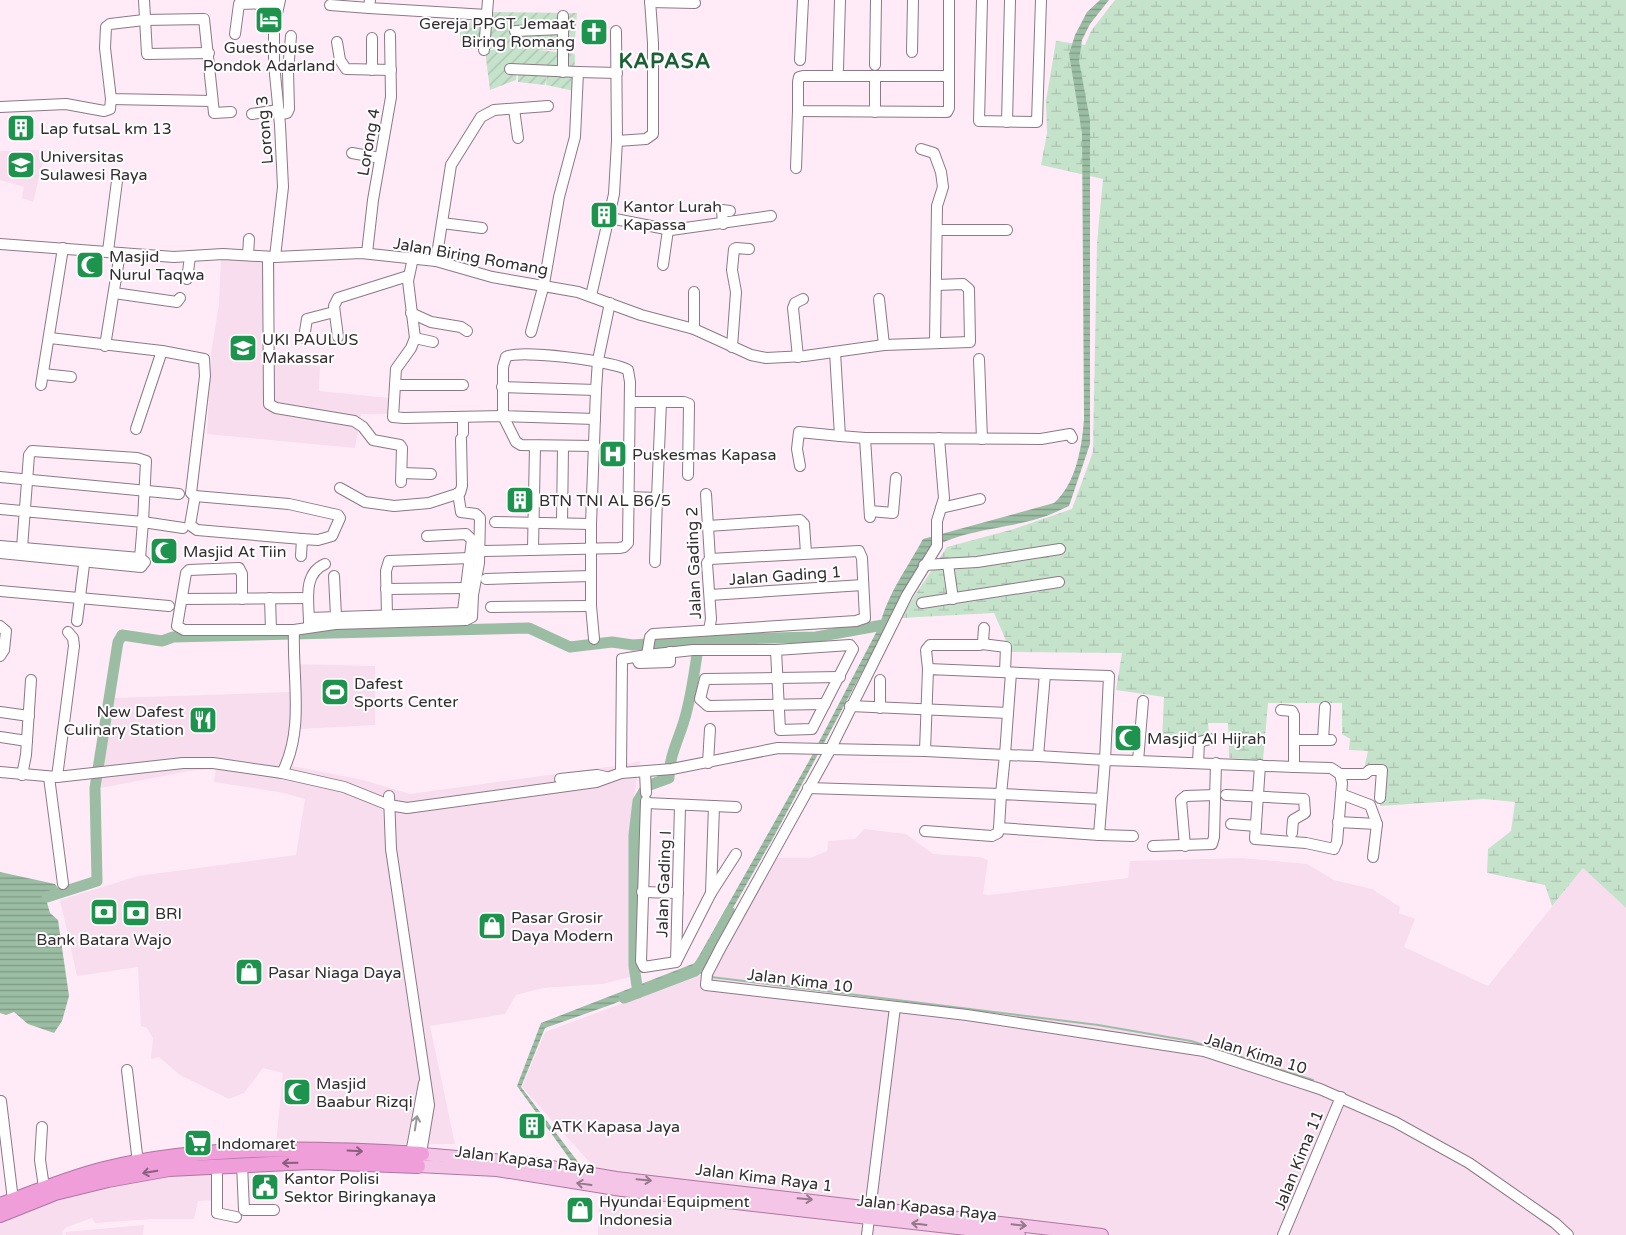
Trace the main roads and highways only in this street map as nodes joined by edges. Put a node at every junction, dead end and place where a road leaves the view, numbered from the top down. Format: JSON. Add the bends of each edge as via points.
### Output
{"nodes":[{"id":1,"x":268,"y":1157,"type":"junction"},
{"id":2,"x":415,"y":1159,"type":"joint"},
{"id":3,"x":200,"y":1160,"type":"junction"},
{"id":4,"x":107,"y":1174,"type":"junction"},
{"id":5,"x":6,"y":1202,"type":"edge"},
{"id":6,"x":870,"y":1212,"type":"junction"},
{"id":7,"x":0,"y":1215,"type":"edge"},
{"id":8,"x":1019,"y":1235,"type":"edge"},
{"id":9,"x":1102,"y":1235,"type":"edge"}],
"edges":[{"from":1,"to":2,"type":"highway","name":"Jalan Kapasa Raya","via":[[322,1150]]},
{"from":1,"to":3,"type":"highway","name":"Jalan Kapasa Raya"},
{"from":1,"to":3,"type":"highway","name":"Jalan Kapasa Raya","via":[[242,1164],[217,1165]]},
{"from":2,"to":6,"type":"main road","name":"Jalan Kapasa Raya"},
{"from":3,"to":4,"type":"highway","name":"Jalan Kapasa Raya","one_way":true,"via":[[169,1169]]},
{"from":3,"to":4,"type":"highway","name":"Jalan Kapasa Raya","via":[[138,1163]]},
{"from":4,"to":5,"type":"highway","name":"Jalan Kapasa Raya","via":[[44,1187]]},
{"from":4,"to":7,"type":"highway","name":"Jalan Kapasa Raya"},
{"from":8,"to":6,"type":"main road","name":"Jalan Kapasa Raya","one_way":true},
{"from":6,"to":9,"type":"main road","one_way":true}]}
